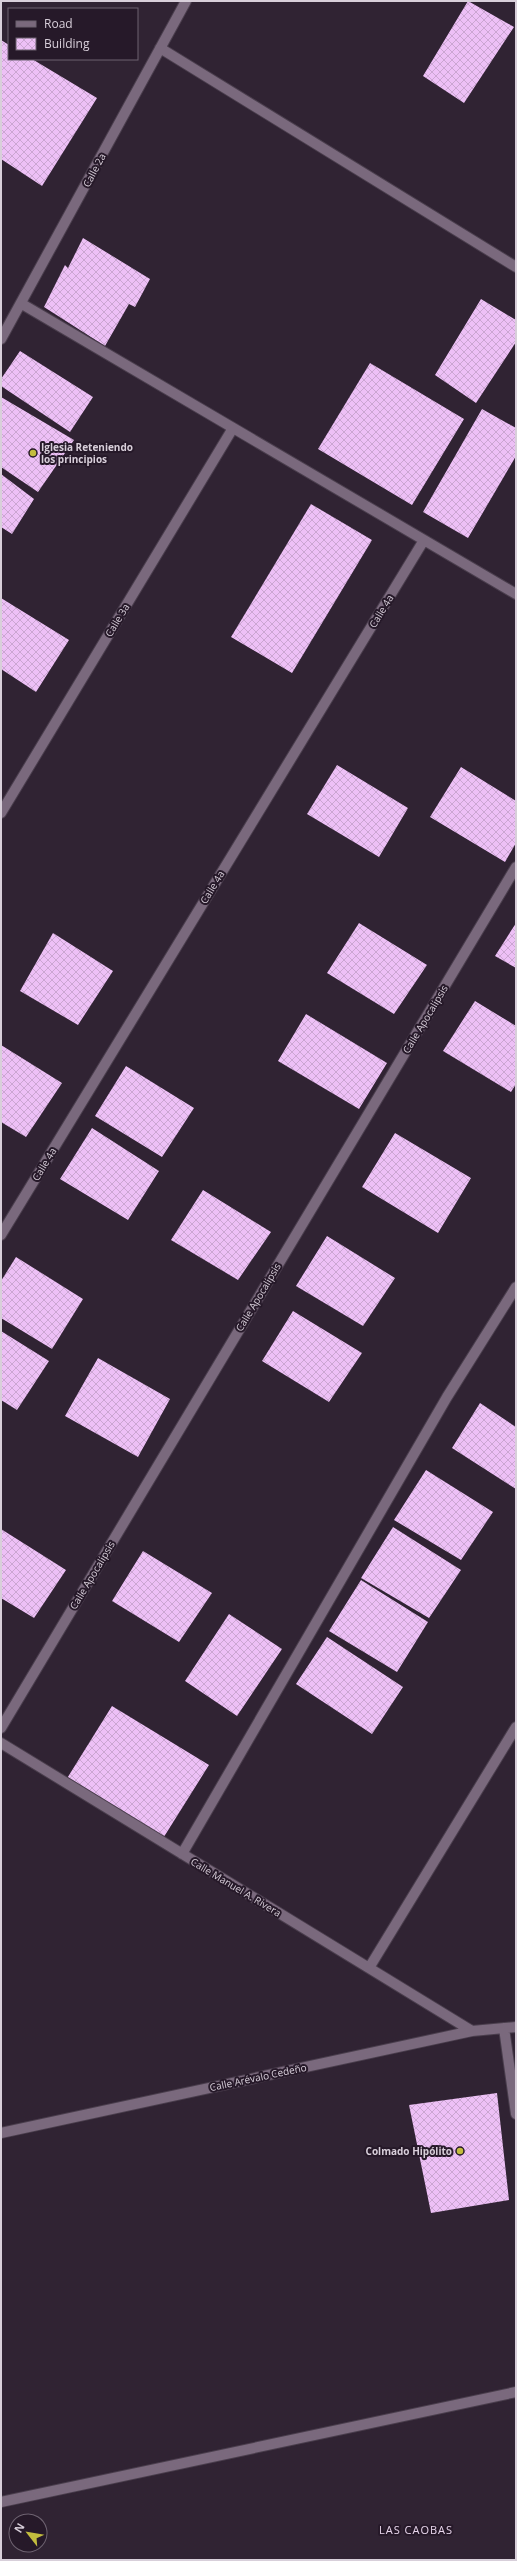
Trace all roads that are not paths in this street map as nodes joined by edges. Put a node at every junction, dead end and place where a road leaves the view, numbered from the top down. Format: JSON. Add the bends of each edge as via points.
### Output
{"nodes":[{"id":1,"x":186,"y":1,"type":"edge"},
{"id":2,"x":160,"y":48,"type":"junction"},
{"id":3,"x":516,"y":267,"type":"edge"},
{"id":4,"x":22,"y":304,"type":"junction"},
{"id":5,"x":1,"y":339,"type":"edge"},
{"id":6,"x":234,"y":428,"type":"junction"},
{"id":7,"x":424,"y":540,"type":"junction"},
{"id":8,"x":516,"y":594,"type":"edge"},
{"id":9,"x":1,"y":813,"type":"edge"},
{"id":10,"x":516,"y":866,"type":"edge"},
{"id":11,"x":1,"y":1235,"type":"edge"},
{"id":12,"x":516,"y":1287,"type":"edge"},
{"id":13,"x":516,"y":1727,"type":"edge"},
{"id":14,"x":1,"y":1728,"type":"edge"},
{"id":15,"x":1,"y":1743,"type":"edge"},
{"id":16,"x":182,"y":1854,"type":"junction"},
{"id":17,"x":368,"y":1968,"type":"junction"},
{"id":18,"x":516,"y":2027,"type":"edge"},
{"id":19,"x":504,"y":2028,"type":"junction"},
{"id":20,"x":472,"y":2031,"type":"junction"},
{"id":21,"x":516,"y":2114,"type":"edge"},
{"id":22,"x":1,"y":2133,"type":"edge"},
{"id":23,"x":516,"y":2392,"type":"edge"},
{"id":24,"x":1,"y":2502,"type":"edge"}],
"edges":[{"from":1,"to":2,"type":"street","name":"Calle 2a"},
{"from":2,"to":3,"type":"street"},
{"from":2,"to":4,"type":"street","name":"Calle 2a"},
{"from":4,"to":5,"type":"street","name":"Calle 2a"},
{"from":4,"to":6,"type":"street"},
{"from":6,"to":7,"type":"street"},
{"from":6,"to":9,"type":"street","name":"Calle 3a"},
{"from":7,"to":8,"type":"street"},
{"from":7,"to":11,"type":"street","name":"Calle 4a"},
{"from":10,"to":14,"type":"street","name":"Calle Apocalipsis"},
{"from":12,"to":16,"type":"street","via":[[447,1397]]},
{"from":13,"to":17,"type":"street"},
{"from":15,"to":16,"type":"street","name":"Calle Manuel A. Rivera"},
{"from":16,"to":17,"type":"street","name":"Calle Manuel A. Rivera"},
{"from":17,"to":20,"type":"street","name":"Calle Manuel A. Rivera"},
{"from":18,"to":19,"type":"street","name":"Calle Arévalo Cedeño"},
{"from":19,"to":20,"type":"street","name":"Calle Arévalo Cedeño"},
{"from":19,"to":21,"type":"street"},
{"from":20,"to":22,"type":"street","name":"Calle Arévalo Cedeño"},
{"from":23,"to":24,"type":"street"}]}
